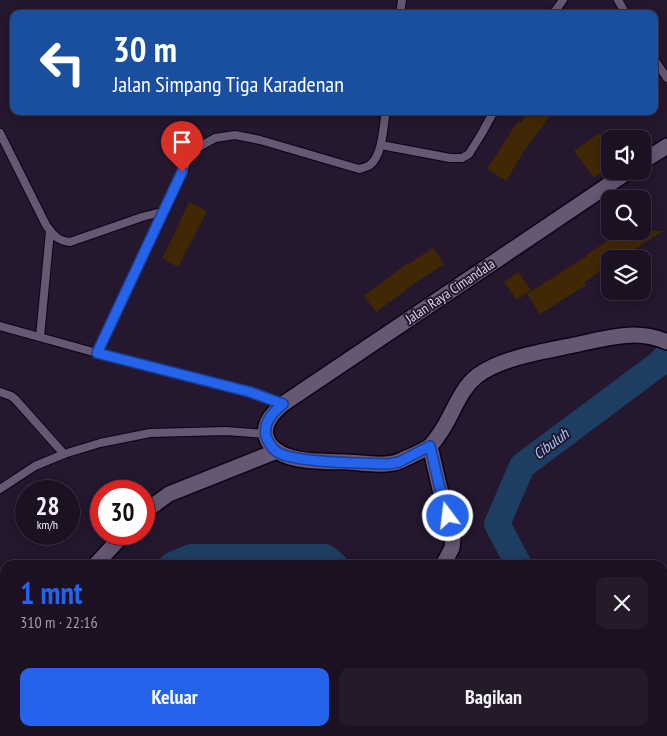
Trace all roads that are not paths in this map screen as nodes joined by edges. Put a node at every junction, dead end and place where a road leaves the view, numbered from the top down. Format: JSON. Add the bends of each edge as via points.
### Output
{"nodes":[{"id":1,"x":658,"y":65,"type":"edge"},
{"id":2,"x":667,"y":78,"type":"edge"},
{"id":3,"x":385,"y":115,"type":"edge"},
{"id":4,"x":492,"y":115,"type":"edge"},
{"id":5,"x":0,"y":133,"type":"edge"},
{"id":6,"x":381,"y":145,"type":"junction"},
{"id":7,"x":667,"y":146,"type":"edge"},
{"id":8,"x":651,"y":156,"type":"edge"},
{"id":9,"x":616,"y":180,"type":"edge"},
{"id":10,"x":164,"y":210,"type":"junction"},
{"id":11,"x":50,"y":231,"type":"junction"},
{"id":12,"x":0,"y":326,"type":"edge"},
{"id":13,"x":40,"y":337,"type":"junction"},
{"id":14,"x":665,"y":341,"type":"edge"},
{"id":15,"x":97,"y":353,"type":"junction"},
{"id":16,"x":0,"y":392,"type":"edge"},
{"id":17,"x":278,"y":408,"type":"junction"},
{"id":18,"x":266,"y":434,"type":"junction"},
{"id":19,"x":430,"y":446,"type":"junction"},
{"id":20,"x":277,"y":452,"type":"junction"},
{"id":21,"x":64,"y":454,"type":"junction"},
{"id":22,"x":0,"y":489,"type":"edge"},
{"id":23,"x":155,"y":504,"type":"edge"},
{"id":24,"x":114,"y":545,"type":"edge"},
{"id":25,"x":100,"y":560,"type":"edge"},
{"id":26,"x":446,"y":560,"type":"edge"}],
"edges":[{"from":1,"to":2,"type":"lane"},
{"from":3,"to":6,"type":"lane"},
{"from":4,"to":6,"type":"lane","via":[[469,154],[462,158]]},
{"from":5,"to":11,"type":"lane"},
{"from":6,"to":10,"type":"lane","via":[[375,160],[359,169],[260,140],[235,136],[215,138],[197,148],[186,163]]},
{"from":7,"to":8,"type":"street"},
{"from":9,"to":17,"type":"street","name":"Jalan Raya Cimandala"},
{"from":10,"to":11,"type":"lane","via":[[70,242]]},
{"from":10,"to":15,"type":"lane"},
{"from":11,"to":13,"type":"lane"},
{"from":12,"to":13,"type":"lane"},
{"from":13,"to":15,"type":"lane"},
{"from":14,"to":19,"type":"street","via":[[636,335],[612,337],[517,357],[487,369],[469,383]]},
{"from":15,"to":17,"type":"lane","via":[[250,392]]},
{"from":16,"to":21,"type":"lane","via":[[15,399]]},
{"from":17,"to":18,"type":"street","via":[[267,425]]},
{"from":18,"to":20,"type":"street"},
{"from":18,"to":21,"type":"lane","via":[[226,431],[150,433],[100,442]]},
{"from":19,"to":20,"type":"street","via":[[388,464],[311,460]]},
{"from":19,"to":26,"type":"street","via":[[453,538]]},
{"from":20,"to":23,"type":"street","via":[[169,494]]},
{"from":21,"to":22,"type":"lane","via":[[35,466]]},
{"from":24,"to":25,"type":"street"}]}
